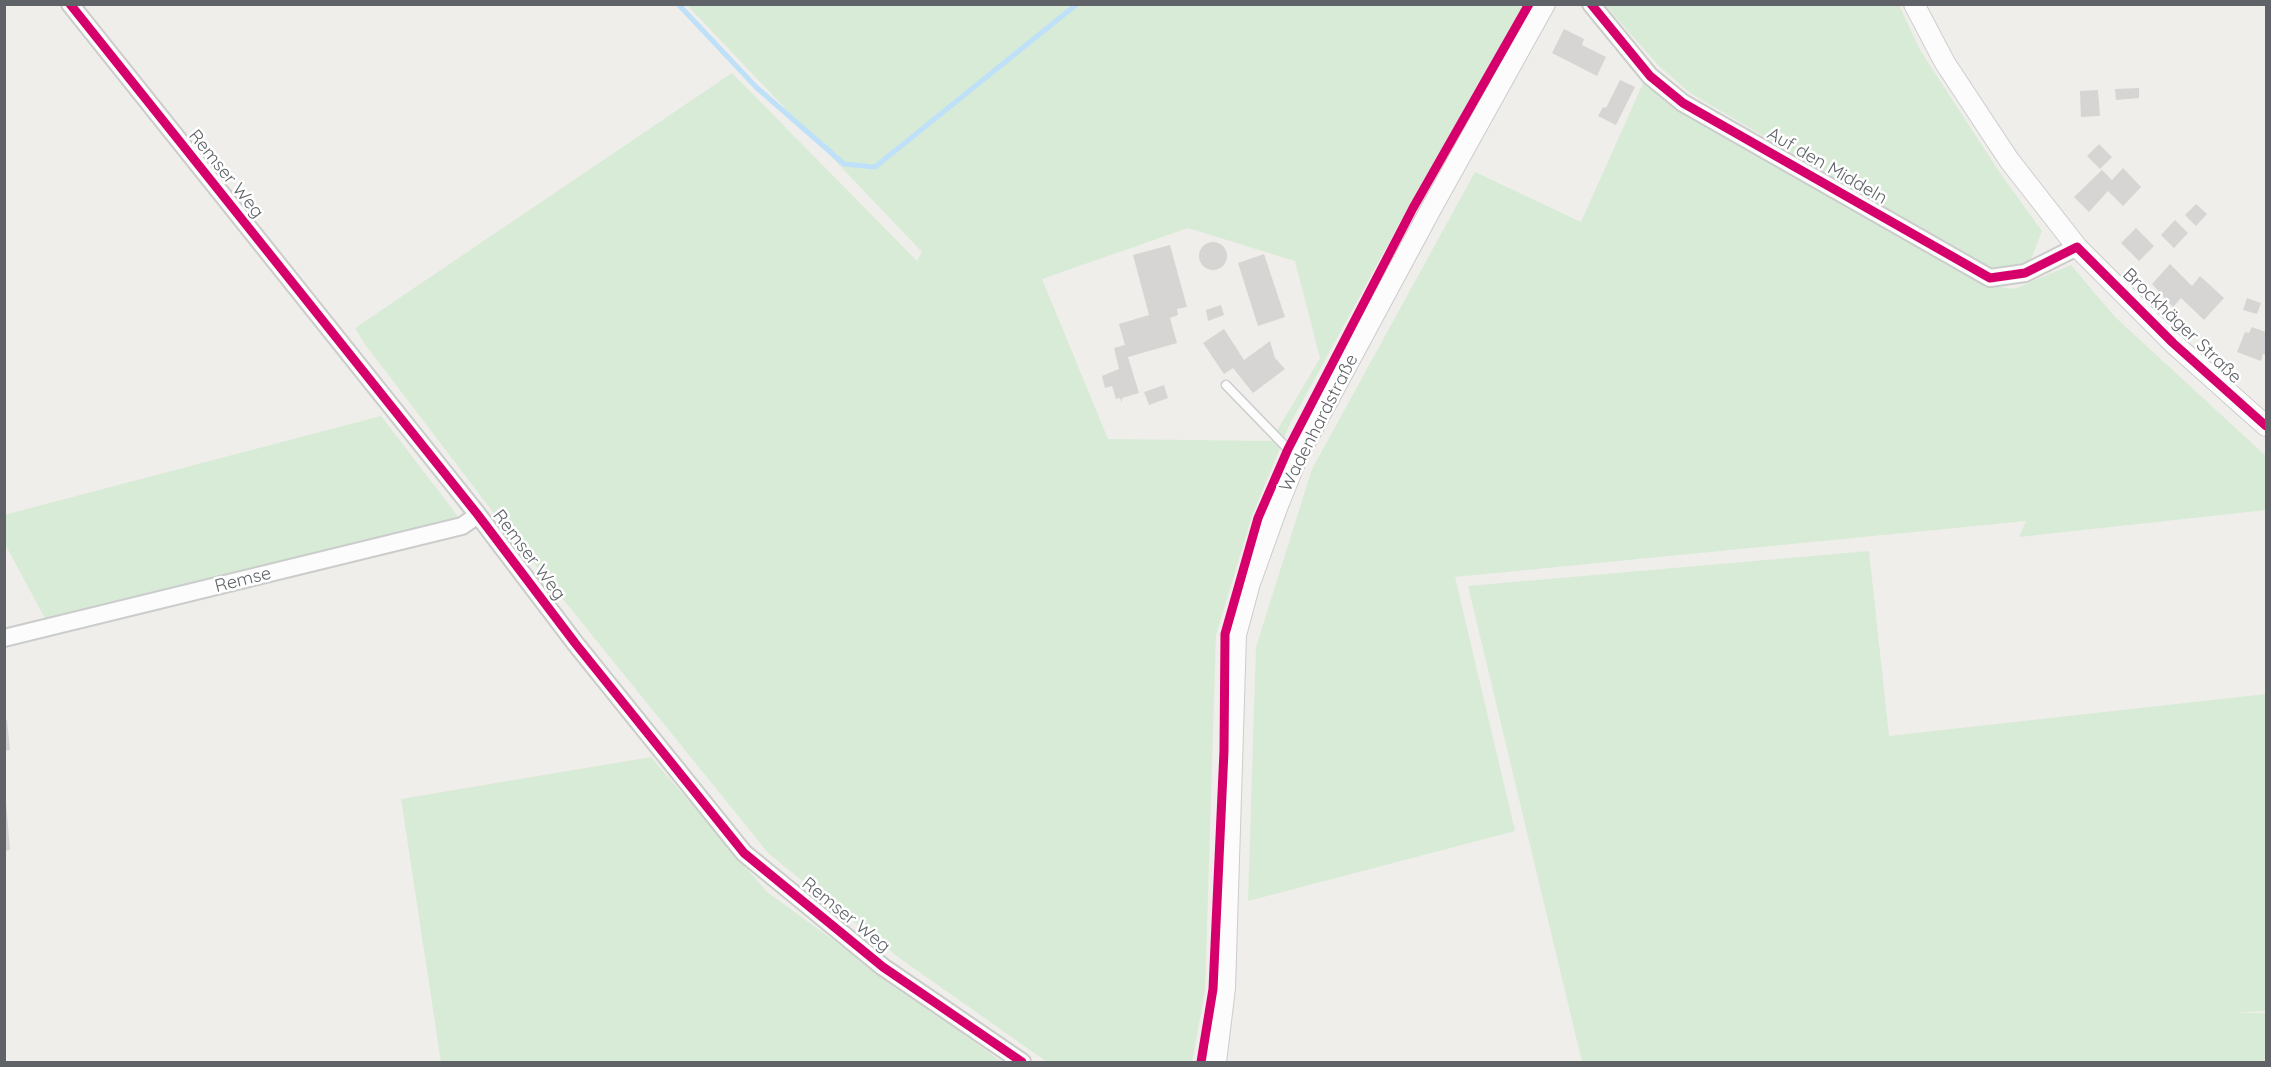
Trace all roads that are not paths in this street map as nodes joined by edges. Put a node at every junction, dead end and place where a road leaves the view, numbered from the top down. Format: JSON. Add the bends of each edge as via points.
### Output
{"nodes":[{"id":1,"x":70,"y":4,"type":"edge"},
{"id":2,"x":1545,"y":4,"type":"edge"},
{"id":3,"x":1591,"y":4,"type":"edge"},
{"id":4,"x":1914,"y":4,"type":"edge"},
{"id":5,"x":2077,"y":247,"type":"junction"},
{"id":6,"x":1226,"y":385,"type":"dead end"},
{"id":7,"x":2266,"y":426,"type":"edge"},
{"id":8,"x":1298,"y":456,"type":"junction"},
{"id":9,"x":478,"y":515,"type":"junction"},
{"id":10,"x":4,"y":638,"type":"edge"},
{"id":11,"x":1022,"y":1062,"type":"edge"},
{"id":12,"x":1216,"y":1062,"type":"edge"}],
"edges":[{"from":1,"to":9,"type":"street","name":"Remser Weg"},
{"from":2,"to":8,"type":"street","name":"Wadenhardstraße"},
{"from":3,"to":5,"type":"street","name":"Auf den Middeln","via":[[1650,76],[1683,103],[1990,278],[2025,273]]},
{"from":4,"to":5,"type":"street","name":"Brockhäger Straße","via":[[1945,63],[2009,160]]},
{"from":5,"to":7,"type":"street","name":"Brockhäger Straße","via":[[2173,343]]},
{"from":6,"to":8,"type":"lane"},
{"from":8,"to":12,"type":"street","name":"Wadenhardstraße","via":[[1254,572],[1236,635],[1225,988]]},
{"from":9,"to":10,"type":"street","name":"Remse","via":[[462,526]]},
{"from":9,"to":11,"type":"street","name":"Remser Weg","via":[[744,853],[883,967]]}]}
